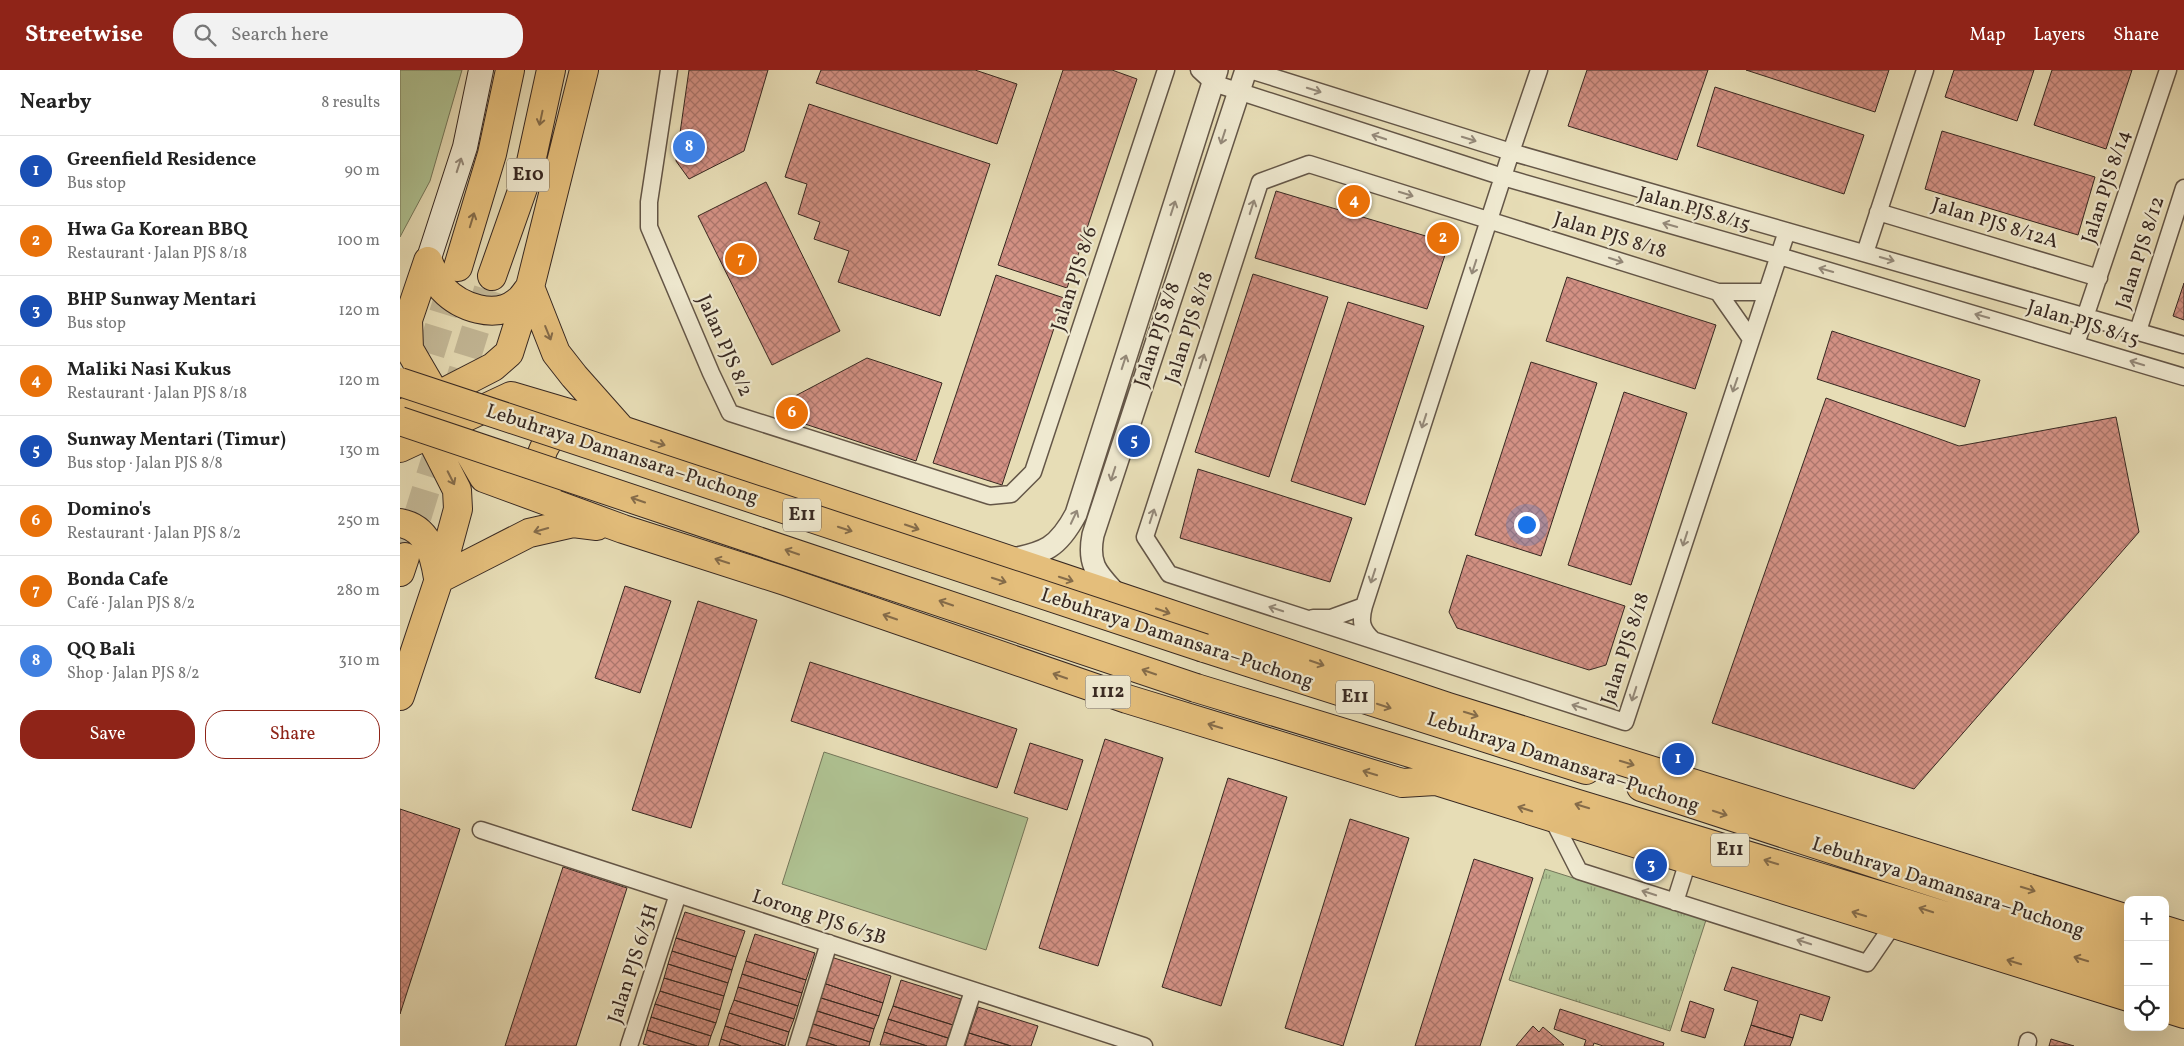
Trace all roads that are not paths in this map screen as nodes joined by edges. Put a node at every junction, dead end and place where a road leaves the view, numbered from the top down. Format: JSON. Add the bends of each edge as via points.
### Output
{"nodes":[{"id":1,"x":481,"y":70,"type":"edge"},
{"id":2,"x":510,"y":70,"type":"edge"},
{"id":3,"x":551,"y":70,"type":"edge"},
{"id":4,"x":584,"y":70,"type":"edge"},
{"id":5,"x":669,"y":70,"type":"edge"},
{"id":6,"x":1166,"y":70,"type":"edge"},
{"id":7,"x":1246,"y":70,"type":"edge"},
{"id":8,"x":1250,"y":70,"type":"edge"},
{"id":9,"x":1539,"y":70,"type":"edge"},
{"id":10,"x":1925,"y":70,"type":"edge"},
{"id":11,"x":2168,"y":70,"type":"edge"},
{"id":12,"x":1210,"y":74,"type":"edge"},
{"id":13,"x":1238,"y":91,"type":"junction"},
{"id":14,"x":1511,"y":152,"type":"junction"},
{"id":15,"x":1503,"y":177,"type":"junction"},
{"id":16,"x":2184,"y":188,"type":"edge"},
{"id":17,"x":1878,"y":212,"type":"junction"},
{"id":18,"x":1489,"y":220,"type":"junction"},
{"id":19,"x":1787,"y":231,"type":"junction"},
{"id":20,"x":1865,"y":253,"type":"junction"},
{"id":21,"x":1779,"y":256,"type":"junction"},
{"id":22,"x":428,"y":261,"type":"junction"},
{"id":23,"x":458,"y":267,"type":"tunnel mouth"},
{"id":24,"x":492,"y":276,"type":"tunnel mouth"},
{"id":25,"x":2099,"y":278,"type":"junction"},
{"id":26,"x":400,"y":281,"type":"edge"},
{"id":27,"x":530,"y":287,"type":"junction"},
{"id":28,"x":1718,"y":292,"type":"junction"},
{"id":29,"x":1767,"y":292,"type":"junction"},
{"id":30,"x":2086,"y":317,"type":"junction"},
{"id":31,"x":2138,"y":331,"type":"junction"},
{"id":32,"x":1751,"y":339,"type":"junction"},
{"id":33,"x":2076,"y":344,"type":"junction"},
{"id":34,"x":2184,"y":345,"type":"edge"},
{"id":35,"x":400,"y":377,"type":"tunnel mouth"},
{"id":36,"x":2184,"y":377,"type":"edge"},
{"id":37,"x":400,"y":382,"type":"edge"},
{"id":38,"x":413,"y":410,"type":"edge"},
{"id":39,"x":592,"y":420,"type":"junction"},
{"id":40,"x":440,"y":429,"type":"junction"},
{"id":41,"x":623,"y":431,"type":"junction"},
{"id":42,"x":400,"y":448,"type":"edge"},
{"id":43,"x":1011,"y":494,"type":"joint"},
{"id":44,"x":559,"y":504,"type":"junction"},
{"id":45,"x":400,"y":523,"type":"edge"},
{"id":46,"x":624,"y":529,"type":"junction"},
{"id":47,"x":1008,"y":560,"type":"junction"},
{"id":48,"x":439,"y":580,"type":"junction"},
{"id":49,"x":1117,"y":595,"type":"junction"},
{"id":50,"x":1364,"y":606,"type":"junction"},
{"id":51,"x":1305,"y":618,"type":"junction"},
{"id":52,"x":1373,"y":640,"type":"junction"},
{"id":53,"x":400,"y":696,"type":"edge"},
{"id":54,"x":1331,"y":730,"type":"junction"},
{"id":55,"x":1435,"y":781,"type":"junction"},
{"id":56,"x":1552,"y":818,"type":"junction"},
{"id":57,"x":481,"y":830,"type":"dead end"},
{"id":58,"x":1845,"y":855,"type":"junction"},
{"id":59,"x":1688,"y":860,"type":"junction"},
{"id":60,"x":1981,"y":874,"type":"junction"},
{"id":61,"x":678,"y":894,"type":"junction"},
{"id":62,"x":1675,"y":902,"type":"junction"},
{"id":63,"x":2124,"y":918,"type":"edge"},
{"id":64,"x":1893,"y":925,"type":"junction"},
{"id":65,"x":2169,"y":931,"type":"edge"},
{"id":66,"x":2184,"y":936,"type":"edge"},
{"id":67,"x":830,"y":943,"type":"junction"},
{"id":68,"x":2124,"y":945,"type":"edge"},
{"id":69,"x":2169,"y":958,"type":"edge"},
{"id":70,"x":2184,"y":963,"type":"edge"},
{"id":71,"x":2124,"y":973,"type":"edge"},
{"id":72,"x":2168,"y":986,"type":"edge"},
{"id":73,"x":973,"y":991,"type":"junction"},
{"id":74,"x":2184,"y":991,"type":"edge"},
{"id":75,"x":2124,"y":995,"type":"edge"},
{"id":76,"x":2169,"y":1009,"type":"edge"},
{"id":77,"x":2184,"y":1014,"type":"edge"},
{"id":78,"x":1121,"y":1042,"type":"edge"},
{"id":79,"x":629,"y":1046,"type":"edge"},
{"id":80,"x":797,"y":1046,"type":"edge"},
{"id":81,"x":956,"y":1046,"type":"edge"},
{"id":82,"x":1144,"y":1046,"type":"edge"}],
"edges":[{"from":22,"to":1,"type":"main road","one_way":true,"via":[[465,147]]},
{"from":23,"to":2,"type":"highway","number":"E10","one_way":true,"via":[[492,154]]},
{"from":3,"to":24,"type":"highway","number":"E10","one_way":true,"via":[[529,171]]},
{"from":4,"to":27,"type":"highway"},
{"from":5,"to":43,"type":"street","name":"Jalan PJS 8/2","via":[[649,196],[648,227],[730,413],[990,496]]},
{"from":6,"to":43,"type":"street","name":"Jalan PJS 8/6","via":[[1033,472]]},
{"from":7,"to":13,"type":"street","name":"Jalan PJS 8/8"},
{"from":8,"to":14,"type":"street","name":"Jalan PJS 8/15","one_way":true},
{"from":9,"to":14,"type":"street"},
{"from":10,"to":17,"type":"street"},
{"from":11,"to":25,"type":"street","name":"Jalan PJS 8/14"},
{"from":12,"to":13,"type":"street","name":"Jalan PJS 8/15"},
{"from":47,"to":12,"type":"street","name":"Jalan PJS 8/8","one_way":true,"via":[[1035,555],[1054,544],[1066,533],[1076,514]]},
{"from":15,"to":13,"type":"street","name":"Jalan PJS 8/15","one_way":true},
{"from":13,"to":49,"type":"street","name":"Jalan PJS 8/8","one_way":true,"via":[[1093,535],[1090,551],[1093,563]]},
{"from":14,"to":15,"type":"street"},
{"from":14,"to":19,"type":"street","name":"Jalan PJS 8/15"},
{"from":15,"to":18,"type":"street"},
{"from":21,"to":15,"type":"street","name":"Jalan PJS 8/15","one_way":true},
{"from":16,"to":31,"type":"street","name":"Jalan PJS 8/12"},
{"from":17,"to":20,"type":"street"},
{"from":17,"to":25,"type":"street","name":"Jalan PJS 8/12A"},
{"from":18,"to":28,"type":"street","name":"Jalan PJS 8/18","one_way":true},
{"from":18,"to":50,"type":"street","one_way":true},
{"from":51,"to":18,"type":"street","name":"Jalan PJS 8/18","one_way":true,"via":[[1169,574],[1145,537],[1260,182],[1309,164]]},
{"from":19,"to":20,"type":"street","name":"Jalan PJS 8/15"},
{"from":19,"to":21,"type":"street","name":"Jalan PJS 8/18"},
{"from":20,"to":30,"type":"street","name":"Jalan PJS 8/15","one_way":true},
{"from":21,"to":29,"type":"street","name":"Jalan PJS 8/18"},
{"from":33,"to":21,"type":"street","name":"Jalan PJS 8/15","one_way":true},
{"from":22,"to":26,"type":"highway"},
{"from":22,"to":27,"type":"highway","via":[[442,287],[454,300],[470,307],[503,310],[517,303]]},
{"from":22,"to":38,"type":"highway","via":[[408,320]]},
{"from":25,"to":30,"type":"street","name":"Jalan PJS 8/14"},
{"from":27,"to":38,"type":"highway","via":[[509,352],[493,367]]},
{"from":27,"to":41,"type":"highway","one_way":true,"via":[[556,353]]},
{"from":28,"to":29,"type":"street","name":"Jalan PJS 8/18"},
{"from":28,"to":32,"type":"street"},
{"from":29,"to":32,"type":"street","name":"Jalan PJS 8/18"},
{"from":30,"to":31,"type":"street","name":"Jalan PJS 8/15"},
{"from":30,"to":33,"type":"street","name":"Jalan PJS 8/12"},
{"from":31,"to":34,"type":"street","name":"Jalan PJS 8/15"},
{"from":32,"to":52,"type":"street","name":"Jalan PJS 8/18","one_way":true,"via":[[1625,722]]},
{"from":36,"to":33,"type":"street","name":"Jalan PJS 8/15","one_way":true},
{"from":35,"to":38,"type":"highway"},
{"from":37,"to":58,"type":"highway","name":"Lebuhraya Damansara–Puchong","number":"E11","one_way":true,"bridge":true,"via":[[1204,648]]},
{"from":38,"to":40,"type":"highway"},
{"from":54,"to":38,"type":"highway","name":"Lebuhraya Damansara–Puchong","number":"E11","one_way":true,"bridge":true,"via":[[1196,688]]},
{"from":39,"to":40,"type":"highway","via":[[511,396]]},
{"from":39,"to":41,"type":"highway"},
{"from":39,"to":44,"type":"highway","via":[[564,425],[544,445],[540,475]]},
{"from":40,"to":42,"type":"highway"},
{"from":40,"to":44,"type":"highway","via":[[484,478]]},
{"from":40,"to":48,"type":"highway","one_way":true,"via":[[457,490],[458,510]]},
{"from":41,"to":47,"type":"highway","one_way":true},
{"from":44,"to":46,"type":"highway"},
{"from":45,"to":48,"type":"highway","via":[[417,529],[426,538],[434,555]]},
{"from":46,"to":48,"type":"highway","one_way":true,"via":[[572,523],[550,527],[505,544]]},
{"from":55,"to":46,"type":"highway","number":"1112","one_way":true,"via":[[1402,783],[1127,699],[786,581]]},
{"from":47,"to":49,"type":"highway","one_way":true},
{"from":48,"to":53,"type":"highway"},
{"from":49,"to":60,"type":"highway","one_way":true,"via":[[1448,707]]},
{"from":50,"to":51,"type":"street","name":"Jalan PJS 8/18","via":[[1330,618]]},
{"from":50,"to":52,"type":"street","via":[[1360,620],[1365,633]]},
{"from":51,"to":52,"type":"street","name":"Jalan PJS 8/18"},
{"from":54,"to":55,"type":"highway"},
{"from":71,"to":54,"type":"highway","name":"Lebuhraya Damansara–Puchong","number":"E11","one_way":true},
{"from":56,"to":55,"type":"highway","one_way":true},
{"from":56,"to":59,"type":"highway"},
{"from":62,"to":56,"type":"street","one_way":true,"via":[[1579,871]]},
{"from":57,"to":61,"type":"street","name":"Lorong PJS 6/3B"},
{"from":58,"to":60,"type":"highway"},
{"from":58,"to":68,"type":"highway","name":"Lebuhraya Damansara–Puchong","number":"E11"},
{"from":59,"to":62,"type":"street"},
{"from":64,"to":59,"type":"highway","one_way":true},
{"from":60,"to":63,"type":"highway","one_way":true},
{"from":61,"to":67,"type":"street","name":"Lorong PJS 6/3B"},
{"from":61,"to":79,"type":"street","name":"Jalan PJS 6/3H"},
{"from":64,"to":62,"type":"street","one_way":true,"via":[[1867,963]]},
{"from":75,"to":64,"type":"highway","one_way":true},
{"from":65,"to":66,"type":"highway"},
{"from":67,"to":73,"type":"street","name":"Lorong PJS 6/3B"},
{"from":67,"to":80,"type":"street"},
{"from":69,"to":70,"type":"highway"},
{"from":72,"to":74,"type":"highway"},
{"from":73,"to":78,"type":"street","name":"Lorong PJS 6/3B"},
{"from":73,"to":81,"type":"street"},
{"from":76,"to":77,"type":"highway"},
{"from":78,"to":82,"type":"street","name":"Lorong PJS 6/3B"}]}
